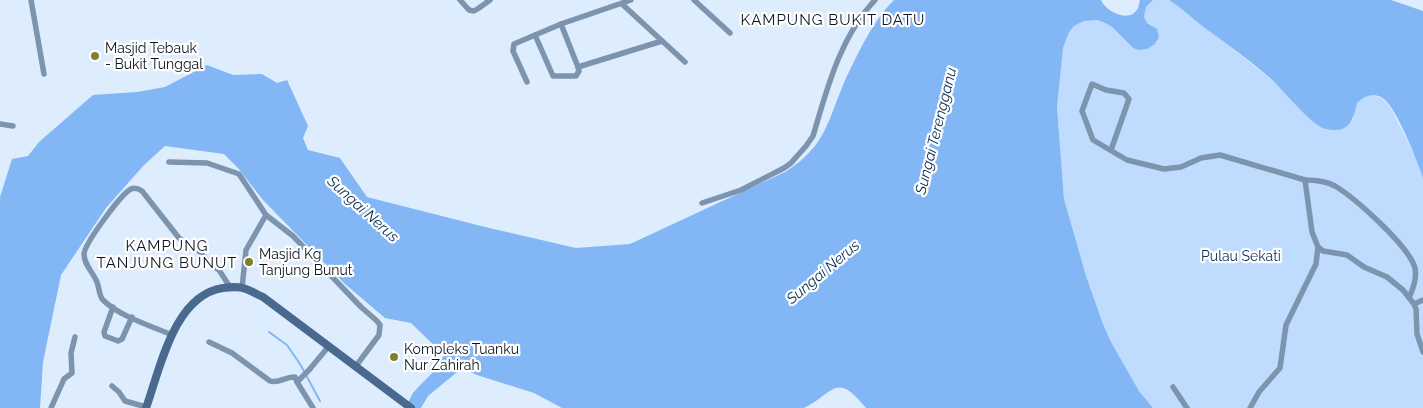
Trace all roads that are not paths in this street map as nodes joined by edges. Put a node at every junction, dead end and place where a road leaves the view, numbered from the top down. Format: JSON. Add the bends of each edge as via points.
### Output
{"nodes":[{"id":1,"x":31,"y":0,"type":"edge"},
{"id":2,"x":460,"y":0,"type":"edge"},
{"id":3,"x":490,"y":0,"type":"edge"},
{"id":4,"x":631,"y":0,"type":"edge"},
{"id":5,"x":694,"y":0,"type":"edge"},
{"id":6,"x":875,"y":0,"type":"edge"},
{"id":7,"x":622,"y":4,"type":"junction"},
{"id":8,"x":561,"y":24,"type":"junction"},
{"id":9,"x":730,"y":33,"type":"dead end"},
{"id":10,"x":535,"y":35,"type":"junction"},
{"id":11,"x":662,"y":41,"type":"junction"},
{"id":12,"x":685,"y":62,"type":"dead end"},
{"id":13,"x":578,"y":67,"type":"junction"},
{"id":14,"x":44,"y":74,"type":"dead end"},
{"id":15,"x":527,"y":82,"type":"dead end"},
{"id":16,"x":0,"y":124,"type":"edge"},
{"id":17,"x":13,"y":126,"type":"dead end"},
{"id":18,"x":1111,"y":150,"type":"dead end"},
{"id":19,"x":169,"y":162,"type":"dead end"},
{"id":20,"x":1306,"y":180,"type":"junction"},
{"id":21,"x":702,"y":203,"type":"dead end"},
{"id":22,"x":266,"y":215,"type":"junction"},
{"id":23,"x":1318,"y":247,"type":"junction"},
{"id":24,"x":230,"y":287,"type":"junction"},
{"id":25,"x":242,"y":288,"type":"junction"},
{"id":26,"x":1409,"y":298,"type":"junction"},
{"id":27,"x":1423,"y":300,"type":"edge"},
{"id":28,"x":1414,"y":304,"type":"junction"},
{"id":29,"x":113,"y":307,"type":"junction"},
{"id":30,"x":132,"y":317,"type":"junction"},
{"id":31,"x":172,"y":335,"type":"junction"},
{"id":32,"x":75,"y":337,"type":"dead end"},
{"id":33,"x":209,"y":342,"type":"dead end"},
{"id":34,"x":329,"y":346,"type":"junction"},
{"id":35,"x":1423,"y":352,"type":"edge"},
{"id":36,"x":356,"y":366,"type":"junction"},
{"id":37,"x":299,"y":380,"type":"junction"},
{"id":38,"x":112,"y":386,"type":"dead end"},
{"id":39,"x":1173,"y":387,"type":"dead end"},
{"id":40,"x":146,"y":407,"type":"edge"},
{"id":41,"x":51,"y":408,"type":"edge"},
{"id":42,"x":313,"y":408,"type":"edge"},
{"id":43,"x":410,"y":408,"type":"edge"},
{"id":44,"x":1187,"y":408,"type":"edge"},
{"id":45,"x":1250,"y":408,"type":"edge"}],
"edges":[{"from":1,"to":14,"type":"street"},
{"from":2,"to":3,"type":"street","via":[[474,11]]},
{"from":4,"to":7,"type":"street"},
{"from":5,"to":9,"type":"street"},
{"from":6,"to":21,"type":"street","via":[[862,14],[844,45],[813,136],[806,146],[784,168],[741,190]]},
{"from":7,"to":8,"type":"street"},
{"from":7,"to":11,"type":"street"},
{"from":8,"to":10,"type":"street"},
{"from":8,"to":13,"type":"street"},
{"from":10,"to":13,"type":"street","via":[[552,76],[576,76]]},
{"from":10,"to":15,"type":"street","via":[[512,48]]},
{"from":11,"to":12,"type":"street"},
{"from":11,"to":13,"type":"street"},
{"from":16,"to":17,"type":"street"},
{"from":18,"to":20,"type":"street","via":[[1129,99],[1124,93],[1092,84],[1082,111],[1093,140],[1127,160],[1164,170],[1220,155]]},
{"from":19,"to":22,"type":"street","via":[[207,163],[239,174]]},
{"from":20,"to":23,"type":"street","via":[[1312,232]]},
{"from":20,"to":26,"type":"street","via":[[1336,186],[1390,232],[1415,268]]},
{"from":22,"to":25,"type":"street","via":[[246,250]]},
{"from":22,"to":36,"type":"street","via":[[293,236],[380,325],[380,335]]},
{"from":23,"to":26,"type":"street","via":[[1323,252],[1347,255],[1387,277]]},
{"from":23,"to":45,"type":"street","via":[[1316,264],[1286,325],[1280,368]]},
{"from":24,"to":25,"type":"street"},
{"from":24,"to":29,"type":"street","via":[[219,270],[179,238],[142,191],[135,188],[115,204],[85,250],[86,262],[101,296]]},
{"from":24,"to":31,"type":"street","via":[[210,292],[198,300],[184,313]]},
{"from":25,"to":34,"type":"street","via":[[263,298]]},
{"from":26,"to":28,"type":"street"},
{"from":27,"to":28,"type":"street"},
{"from":28,"to":35,"type":"street","via":[[1417,334]]},
{"from":29,"to":30,"type":"street"},
{"from":29,"to":30,"type":"street","via":[[104,332],[107,338],[122,339]]},
{"from":30,"to":31,"type":"street"},
{"from":31,"to":40,"type":"street"},
{"from":32,"to":41,"type":"street","via":[[71,350],[72,373],[64,379]]},
{"from":33,"to":37,"type":"street","via":[[232,353],[270,381],[293,377]]},
{"from":34,"to":36,"type":"street"},
{"from":34,"to":37,"type":"street"},
{"from":36,"to":43,"type":"street"},
{"from":37,"to":42,"type":"street"},
{"from":38,"to":40,"type":"street","via":[[126,401]]},
{"from":39,"to":44,"type":"street"}]}
